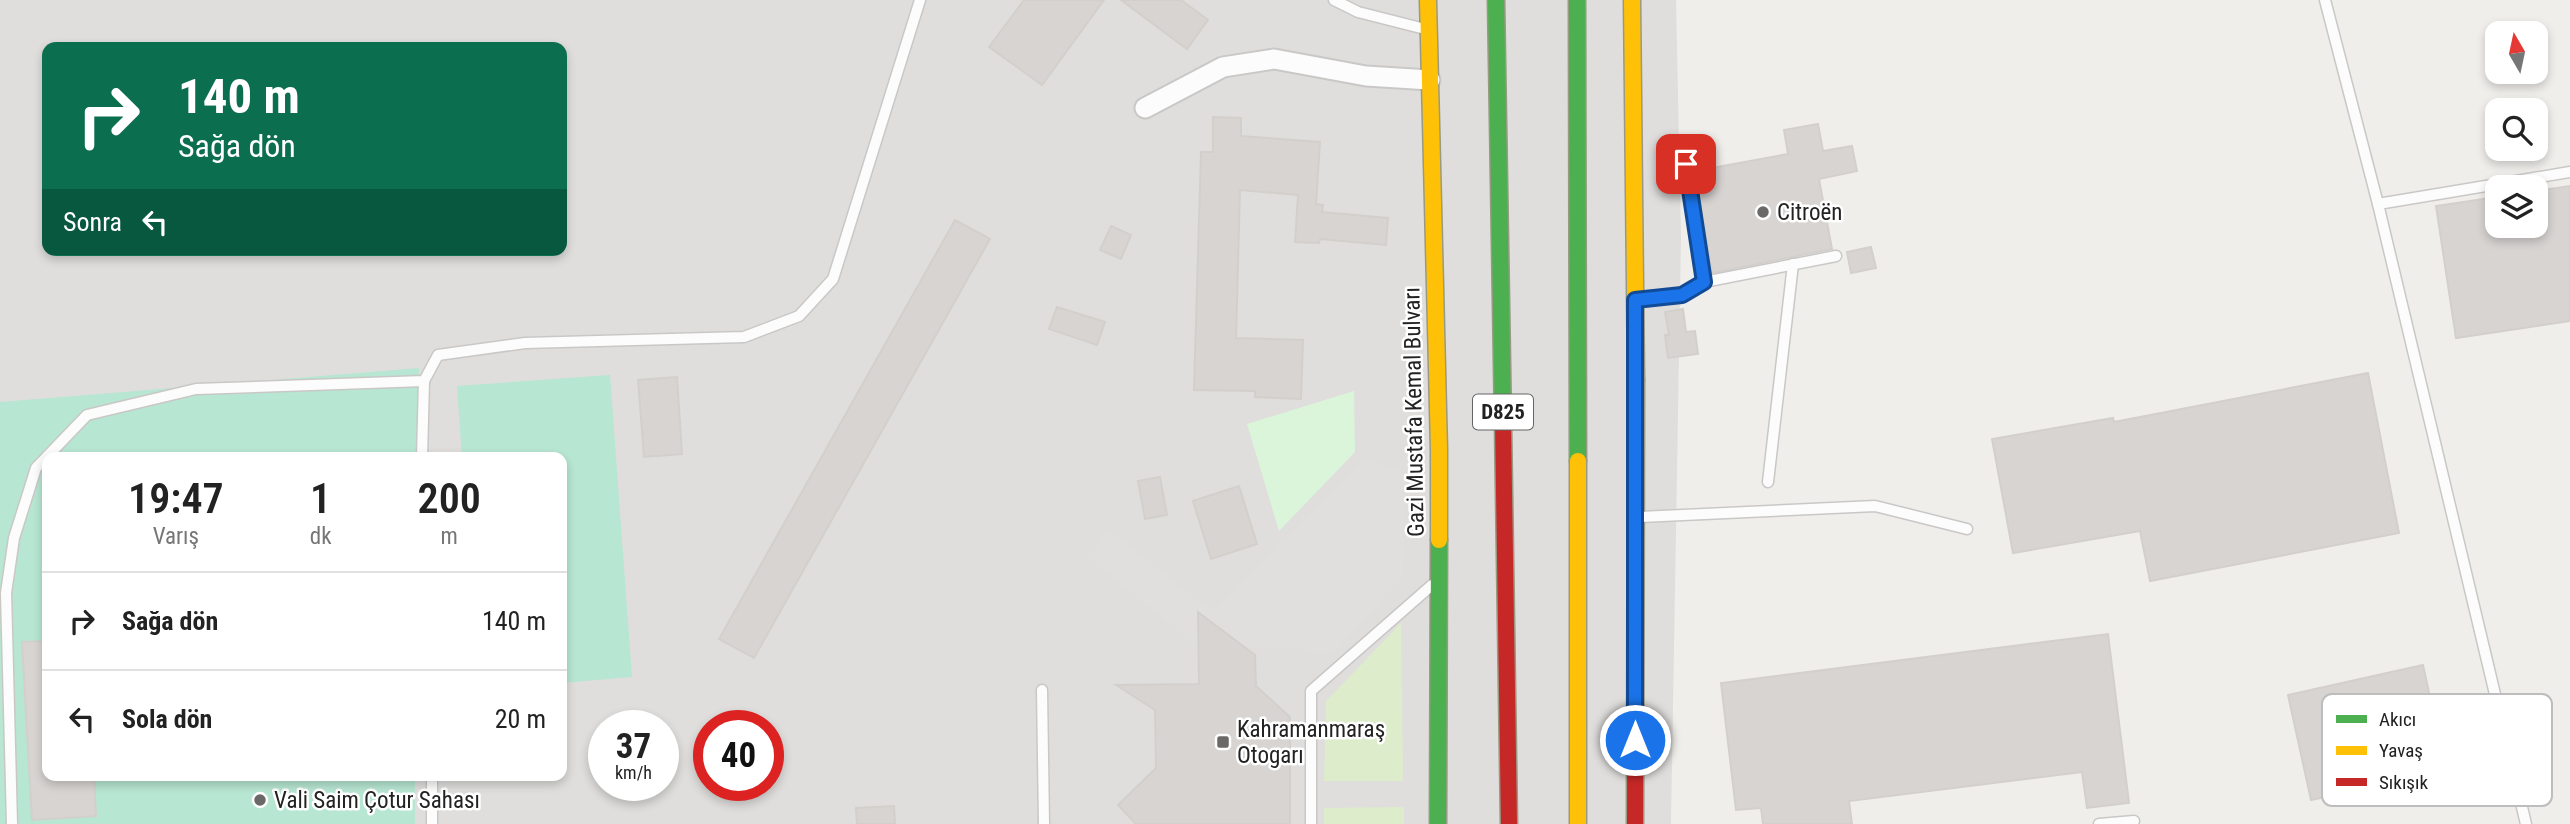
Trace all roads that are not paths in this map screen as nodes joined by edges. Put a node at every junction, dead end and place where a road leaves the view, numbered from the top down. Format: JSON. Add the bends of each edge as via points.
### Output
{"nodes":[{"id":1,"x":920,"y":0,"type":"edge"},
{"id":2,"x":1334,"y":0,"type":"edge"},
{"id":3,"x":1428,"y":0,"type":"edge"},
{"id":4,"x":1496,"y":0,"type":"edge"},
{"id":5,"x":1577,"y":0,"type":"edge"},
{"id":6,"x":1632,"y":0,"type":"edge"},
{"id":7,"x":2325,"y":0,"type":"edge"},
{"id":8,"x":1429,"y":30,"type":"junction"},
{"id":9,"x":1430,"y":80,"type":"junction"},
{"id":10,"x":1145,"y":108,"type":"dead end"},
{"id":11,"x":1686,"y":164,"type":"dead end"},
{"id":12,"x":2570,"y":173,"type":"edge"},
{"id":13,"x":2378,"y":204,"type":"junction"},
{"id":14,"x":1836,"y":256,"type":"dead end"},
{"id":15,"x":1793,"y":264,"type":"junction"},
{"id":16,"x":1704,"y":282,"type":"junction"},
{"id":17,"x":1635,"y":300,"type":"junction"},
{"id":18,"x":424,"y":381,"type":"junction"},
{"id":19,"x":52,"y":452,"type":"edge"},
{"id":20,"x":422,"y":452,"type":"edge"},
{"id":21,"x":42,"y":462,"type":"edge"},
{"id":22,"x":1768,"y":482,"type":"dead end"},
{"id":23,"x":1636,"y":517,"type":"junction"},
{"id":24,"x":1967,"y":529,"type":"dead end"},
{"id":25,"x":1438,"y":580,"type":"junction"},
{"id":26,"x":1042,"y":690,"type":"dead end"},
{"id":27,"x":2495,"y":694,"type":"edge"},
{"id":28,"x":432,"y":781,"type":"edge"},
{"id":29,"x":2522,"y":806,"type":"edge"},
{"id":30,"x":2134,"y":821,"type":"dead end"},
{"id":31,"x":12,"y":824,"type":"edge"},
{"id":32,"x":432,"y":824,"type":"edge"},
{"id":33,"x":1044,"y":824,"type":"edge"},
{"id":34,"x":1311,"y":824,"type":"edge"},
{"id":35,"x":1438,"y":824,"type":"edge"},
{"id":36,"x":1509,"y":824,"type":"edge"},
{"id":37,"x":1578,"y":824,"type":"edge"},
{"id":38,"x":1635,"y":824,"type":"edge"},
{"id":39,"x":2099,"y":824,"type":"edge"},
{"id":40,"x":2526,"y":824,"type":"edge"}],
"edges":[{"from":1,"to":18,"type":"lane","via":[[833,279],[799,316],[744,337],[525,343],[438,355]]},
{"from":2,"to":8,"type":"lane","via":[[1358,12]]},
{"from":3,"to":8,"type":"main road","name":"Gazi Mustafa Kemal Bulvarı"},
{"from":4,"to":36,"type":"main road","number":"D825"},
{"from":5,"to":37,"type":"main road"},
{"from":6,"to":17,"type":"main road"},
{"from":7,"to":13,"type":"lane"},
{"from":8,"to":9,"type":"main road","name":"Gazi Mustafa Kemal Bulvarı"},
{"from":9,"to":10,"type":"street","via":[[1366,76],[1274,59],[1223,67]]},
{"from":9,"to":25,"type":"main road","name":"Gazi Mustafa Kemal Bulvarı"},
{"from":11,"to":16,"type":"lane"},
{"from":12,"to":13,"type":"lane"},
{"from":13,"to":27,"type":"lane"},
{"from":14,"to":15,"type":"lane"},
{"from":15,"to":16,"type":"lane"},
{"from":15,"to":22,"type":"lane"},
{"from":16,"to":17,"type":"lane","via":[[1682,295]]},
{"from":17,"to":23,"type":"main road"},
{"from":18,"to":19,"type":"lane","via":[[196,389],[88,415]]},
{"from":18,"to":20,"type":"lane"},
{"from":21,"to":31,"type":"lane","via":[[36,468],[14,538],[6,593]]},
{"from":23,"to":24,"type":"lane","via":[[1875,506]]},
{"from":23,"to":38,"type":"main road"},
{"from":25,"to":34,"type":"lane","via":[[1311,691]]},
{"from":25,"to":35,"type":"main road","name":"Gazi Mustafa Kemal Bulvarı"},
{"from":26,"to":33,"type":"lane"},
{"from":28,"to":32,"type":"lane"},
{"from":29,"to":40,"type":"lane"},
{"from":30,"to":39,"type":"lane"}]}
